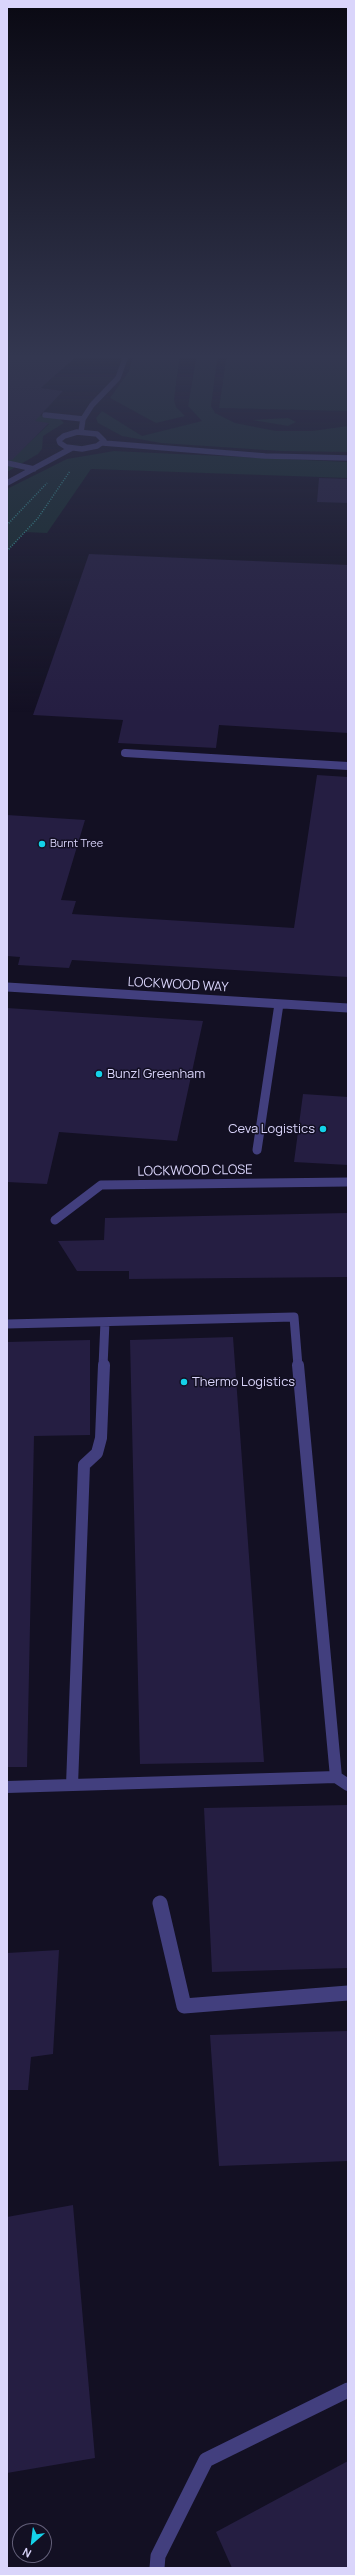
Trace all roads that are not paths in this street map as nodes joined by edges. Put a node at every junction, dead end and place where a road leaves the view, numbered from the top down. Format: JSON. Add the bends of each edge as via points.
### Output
{"nodes":[{"id":1,"x":26,"y":473,"type":"edge"},
{"id":2,"x":7,"y":483,"type":"edge"},
{"id":3,"x":125,"y":753,"type":"dead end"},
{"id":4,"x":348,"y":766,"type":"edge"},
{"id":5,"x":7,"y":987,"type":"edge"},
{"id":6,"x":279,"y":1004,"type":"junction"},
{"id":7,"x":348,"y":1008,"type":"edge"},
{"id":8,"x":258,"y":1150,"type":"dead end"},
{"id":9,"x":348,"y":1182,"type":"edge"},
{"id":10,"x":55,"y":1220,"type":"dead end"},
{"id":11,"x":105,"y":1322,"type":"junction"},
{"id":12,"x":7,"y":1324,"type":"edge"},
{"id":13,"x":336,"y":1777,"type":"junction"},
{"id":14,"x":72,"y":1785,"type":"junction"},
{"id":15,"x":348,"y":1785,"type":"edge"},
{"id":16,"x":7,"y":1788,"type":"edge"},
{"id":17,"x":160,"y":1903,"type":"dead end"},
{"id":18,"x":348,"y":1993,"type":"edge"},
{"id":19,"x":348,"y":2390,"type":"edge"},
{"id":20,"x":157,"y":2568,"type":"edge"}],
"edges":[{"from":1,"to":2,"type":"street"},
{"from":3,"to":4,"type":"street"},
{"from":5,"to":6,"type":"street","name":"LOCKWOOD WAY"},
{"from":6,"to":7,"type":"street","name":"LOCKWOOD WAY"},
{"from":6,"to":8,"type":"street"},
{"from":9,"to":10,"type":"street","name":"LOCKWOOD CLOSE","via":[[101,1186]]},
{"from":11,"to":12,"type":"street"},
{"from":11,"to":13,"type":"street","via":[[294,1317]]},
{"from":11,"to":14,"type":"street","via":[[101,1438],[97,1453],[84,1465]]},
{"from":13,"to":14,"type":"street"},
{"from":13,"to":15,"type":"street"},
{"from":14,"to":16,"type":"street"},
{"from":17,"to":18,"type":"street","via":[[184,2006]]},
{"from":19,"to":20,"type":"street","via":[[206,2460],[158,2556]]}]}
